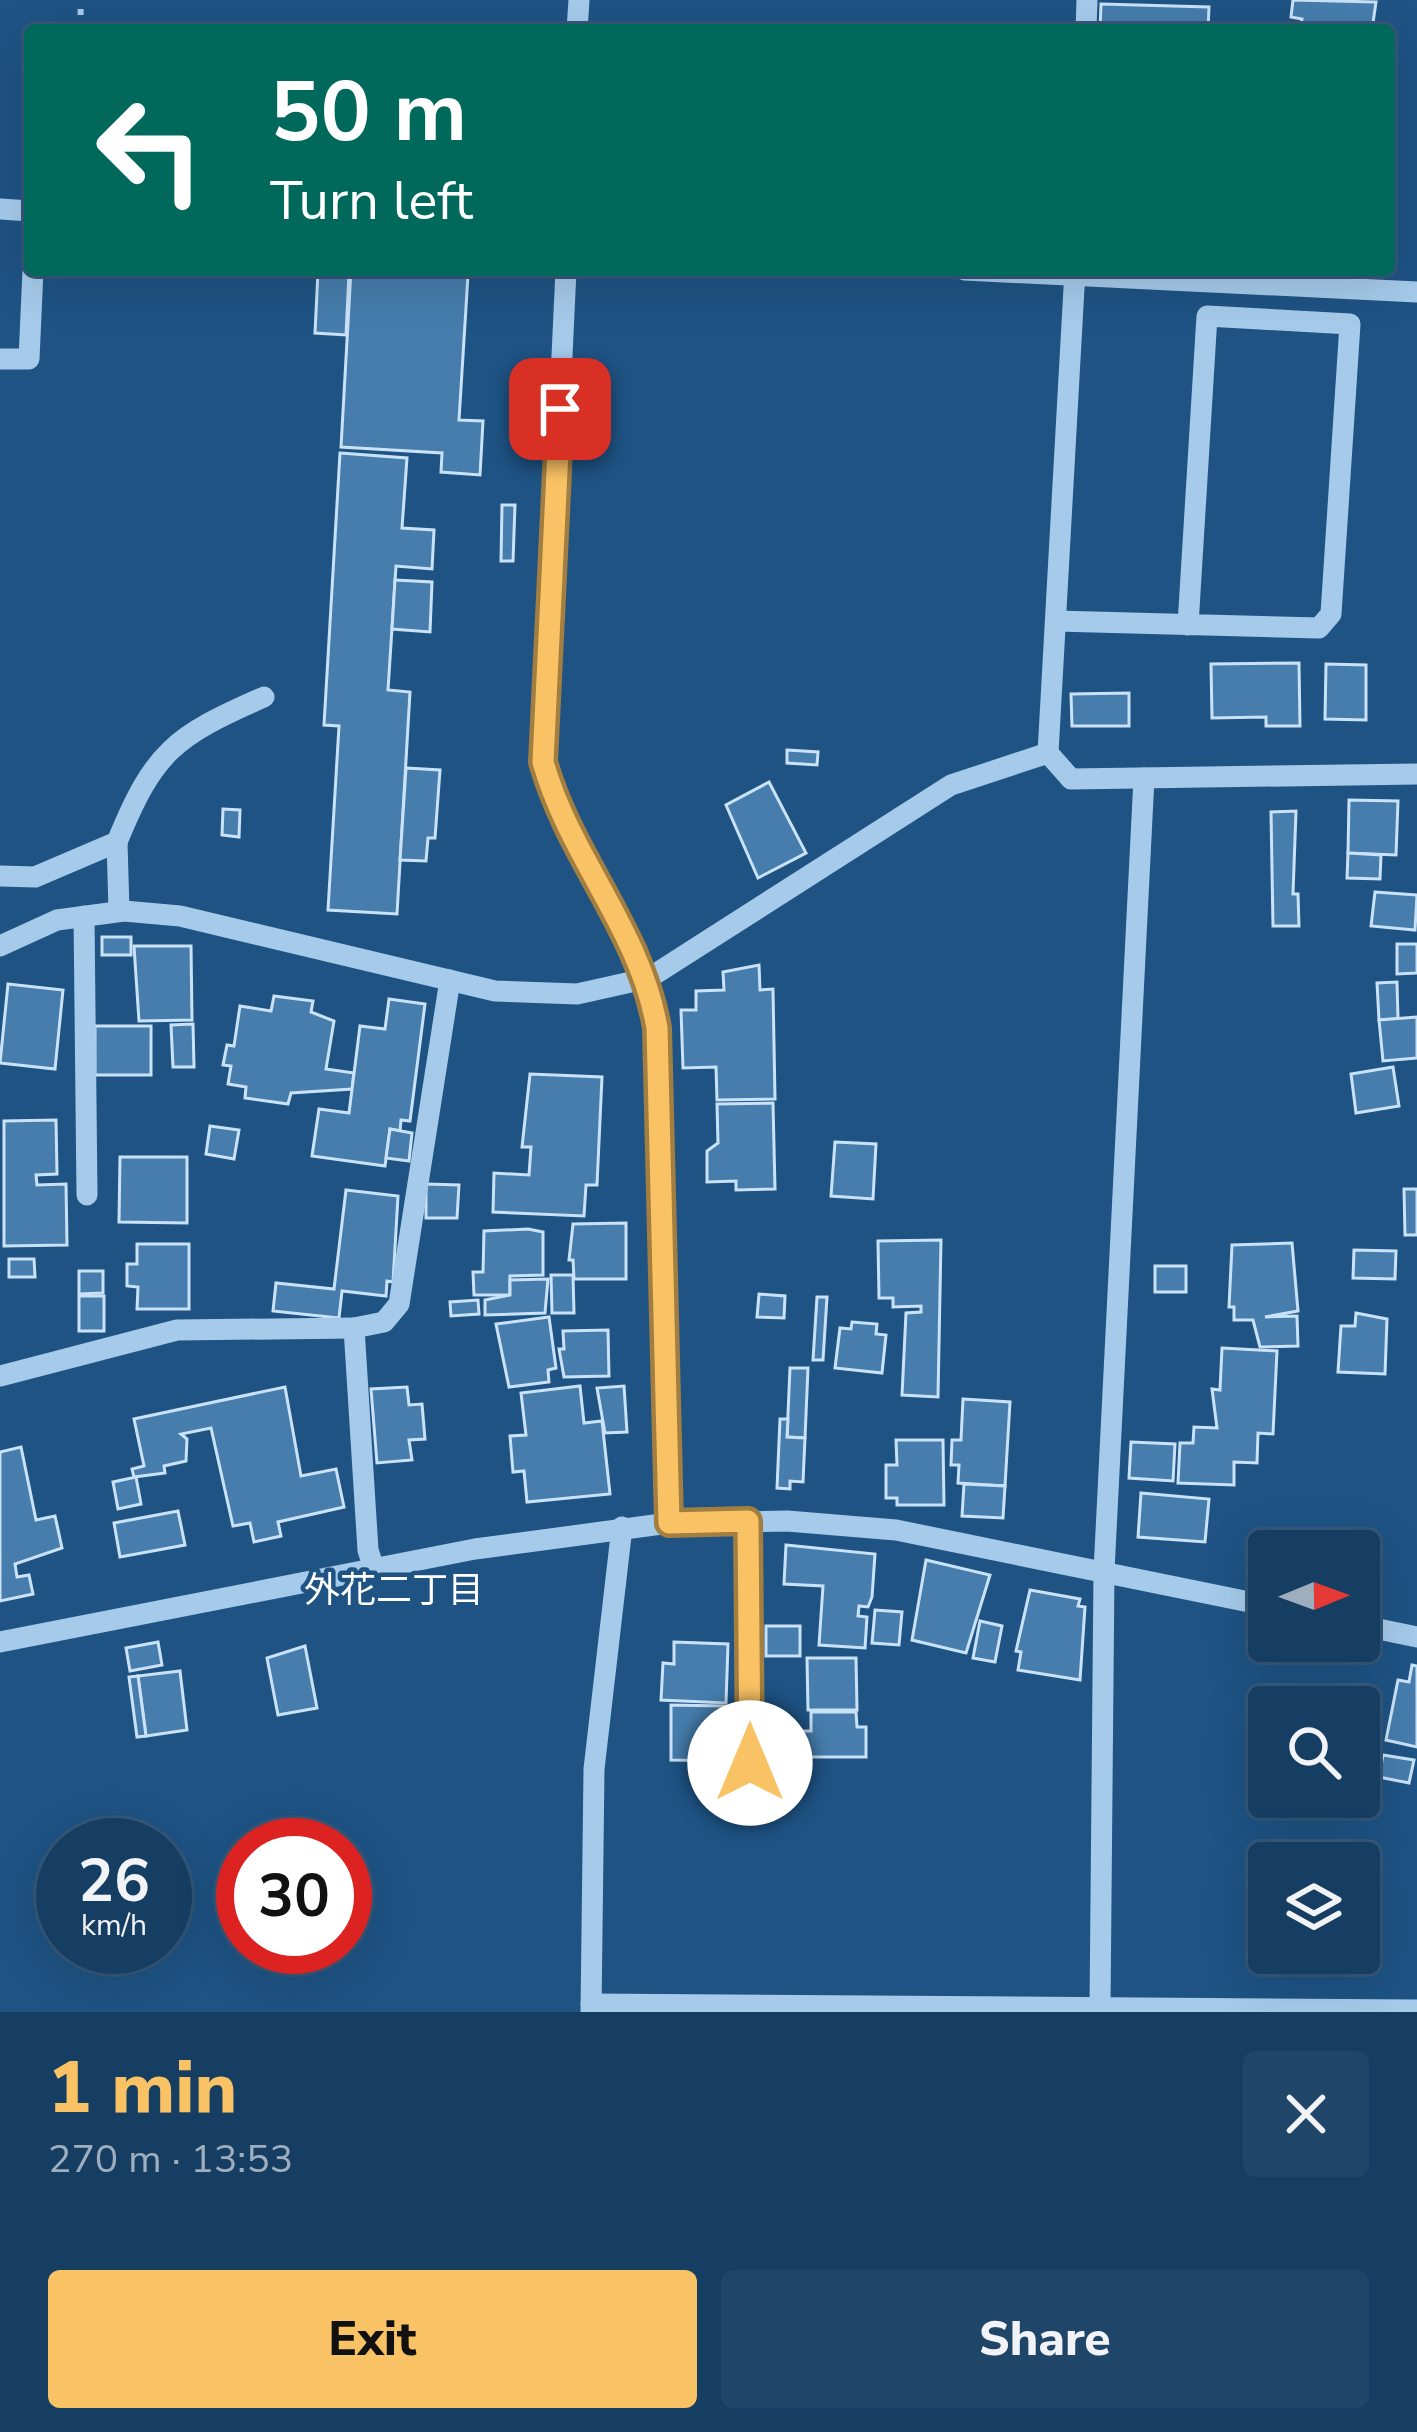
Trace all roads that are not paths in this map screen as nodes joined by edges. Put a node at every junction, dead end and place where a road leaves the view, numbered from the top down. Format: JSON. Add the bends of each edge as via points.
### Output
{"nodes":[{"id":1,"x":33,"y":276,"type":"edge"},
{"id":2,"x":566,"y":276,"type":"edge"},
{"id":3,"x":1074,"y":276,"type":"edge"},
{"id":4,"x":1128,"y":276,"type":"edge"},
{"id":5,"x":1417,"y":292,"type":"edge"},
{"id":6,"x":0,"y":358,"type":"edge"},
{"id":7,"x":1056,"y":621,"type":"junction"},
{"id":8,"x":1189,"y":625,"type":"junction"},
{"id":9,"x":264,"y":697,"type":"dead end"},
{"id":10,"x":1048,"y":753,"type":"junction"},
{"id":11,"x":1417,"y":774,"type":"edge"},
{"id":12,"x":1144,"y":778,"type":"junction"},
{"id":13,"x":117,"y":842,"type":"junction"},
{"id":14,"x":0,"y":876,"type":"edge"},
{"id":15,"x":118,"y":911,"type":"junction"},
{"id":16,"x":84,"y":916,"type":"junction"},
{"id":17,"x":0,"y":946,"type":"edge"},
{"id":18,"x":649,"y":978,"type":"junction"},
{"id":19,"x":450,"y":980,"type":"junction"},
{"id":20,"x":87,"y":1195,"type":"dead end"},
{"id":21,"x":354,"y":1328,"type":"junction"},
{"id":22,"x":0,"y":1376,"type":"edge"},
{"id":23,"x":748,"y":1521,"type":"junction"},
{"id":24,"x":669,"y":1523,"type":"junction"},
{"id":25,"x":622,"y":1527,"type":"junction"},
{"id":26,"x":374,"y":1569,"type":"junction"},
{"id":27,"x":1104,"y":1571,"type":"junction"},
{"id":28,"x":1248,"y":1602,"type":"edge"},
{"id":29,"x":1380,"y":1629,"type":"edge"},
{"id":30,"x":1417,"y":1637,"type":"edge"},
{"id":31,"x":0,"y":1642,"type":"edge"},
{"id":32,"x":750,"y":1763,"type":"dead end"},
{"id":33,"x":591,"y":2008,"type":"edge"},
{"id":34,"x":1100,"y":2008,"type":"junction"},
{"id":35,"x":1417,"y":2009,"type":"edge"}],
"edges":[{"from":1,"to":6,"type":"street","via":[[29,359]]},
{"from":2,"to":18,"type":"street","via":[[543,762],[554,802]]},
{"from":3,"to":7,"type":"street"},
{"from":4,"to":5,"type":"street"},
{"from":7,"to":8,"type":"street"},
{"from":7,"to":10,"type":"street"},
{"from":8,"to":8,"type":"street","via":[[1319,628],[1330,614],[1350,324],[1207,316]]},
{"from":9,"to":13,"type":"street","via":[[201,724],[144,775]]},
{"from":10,"to":12,"type":"street","via":[[1071,778]]},
{"from":10,"to":18,"type":"street","via":[[951,785]]},
{"from":11,"to":12,"type":"street"},
{"from":12,"to":27,"type":"street"},
{"from":13,"to":14,"type":"street","via":[[35,878]]},
{"from":13,"to":15,"type":"street"},
{"from":15,"to":16,"type":"street"},
{"from":15,"to":19,"type":"street","via":[[180,916]]},
{"from":16,"to":17,"type":"street"},
{"from":16,"to":20,"type":"street"},
{"from":18,"to":19,"type":"street","via":[[577,994],[495,991]]},
{"from":18,"to":24,"type":"street","via":[[657,1028]]},
{"from":19,"to":21,"type":"street","via":[[399,1304],[384,1322]]},
{"from":21,"to":22,"type":"street","via":[[177,1330]]},
{"from":21,"to":26,"type":"street"},
{"from":23,"to":24,"type":"street"},
{"from":23,"to":27,"type":"street","via":[[896,1530]]},
{"from":23,"to":32,"type":"street"},
{"from":24,"to":25,"type":"street"},
{"from":25,"to":26,"type":"street"},
{"from":25,"to":33,"type":"street","via":[[594,1769]]},
{"from":26,"to":31,"type":"street"},
{"from":27,"to":28,"type":"street"},
{"from":27,"to":34,"type":"street"},
{"from":29,"to":30,"type":"street"},
{"from":33,"to":34,"type":"street"},
{"from":34,"to":35,"type":"street"}]}
